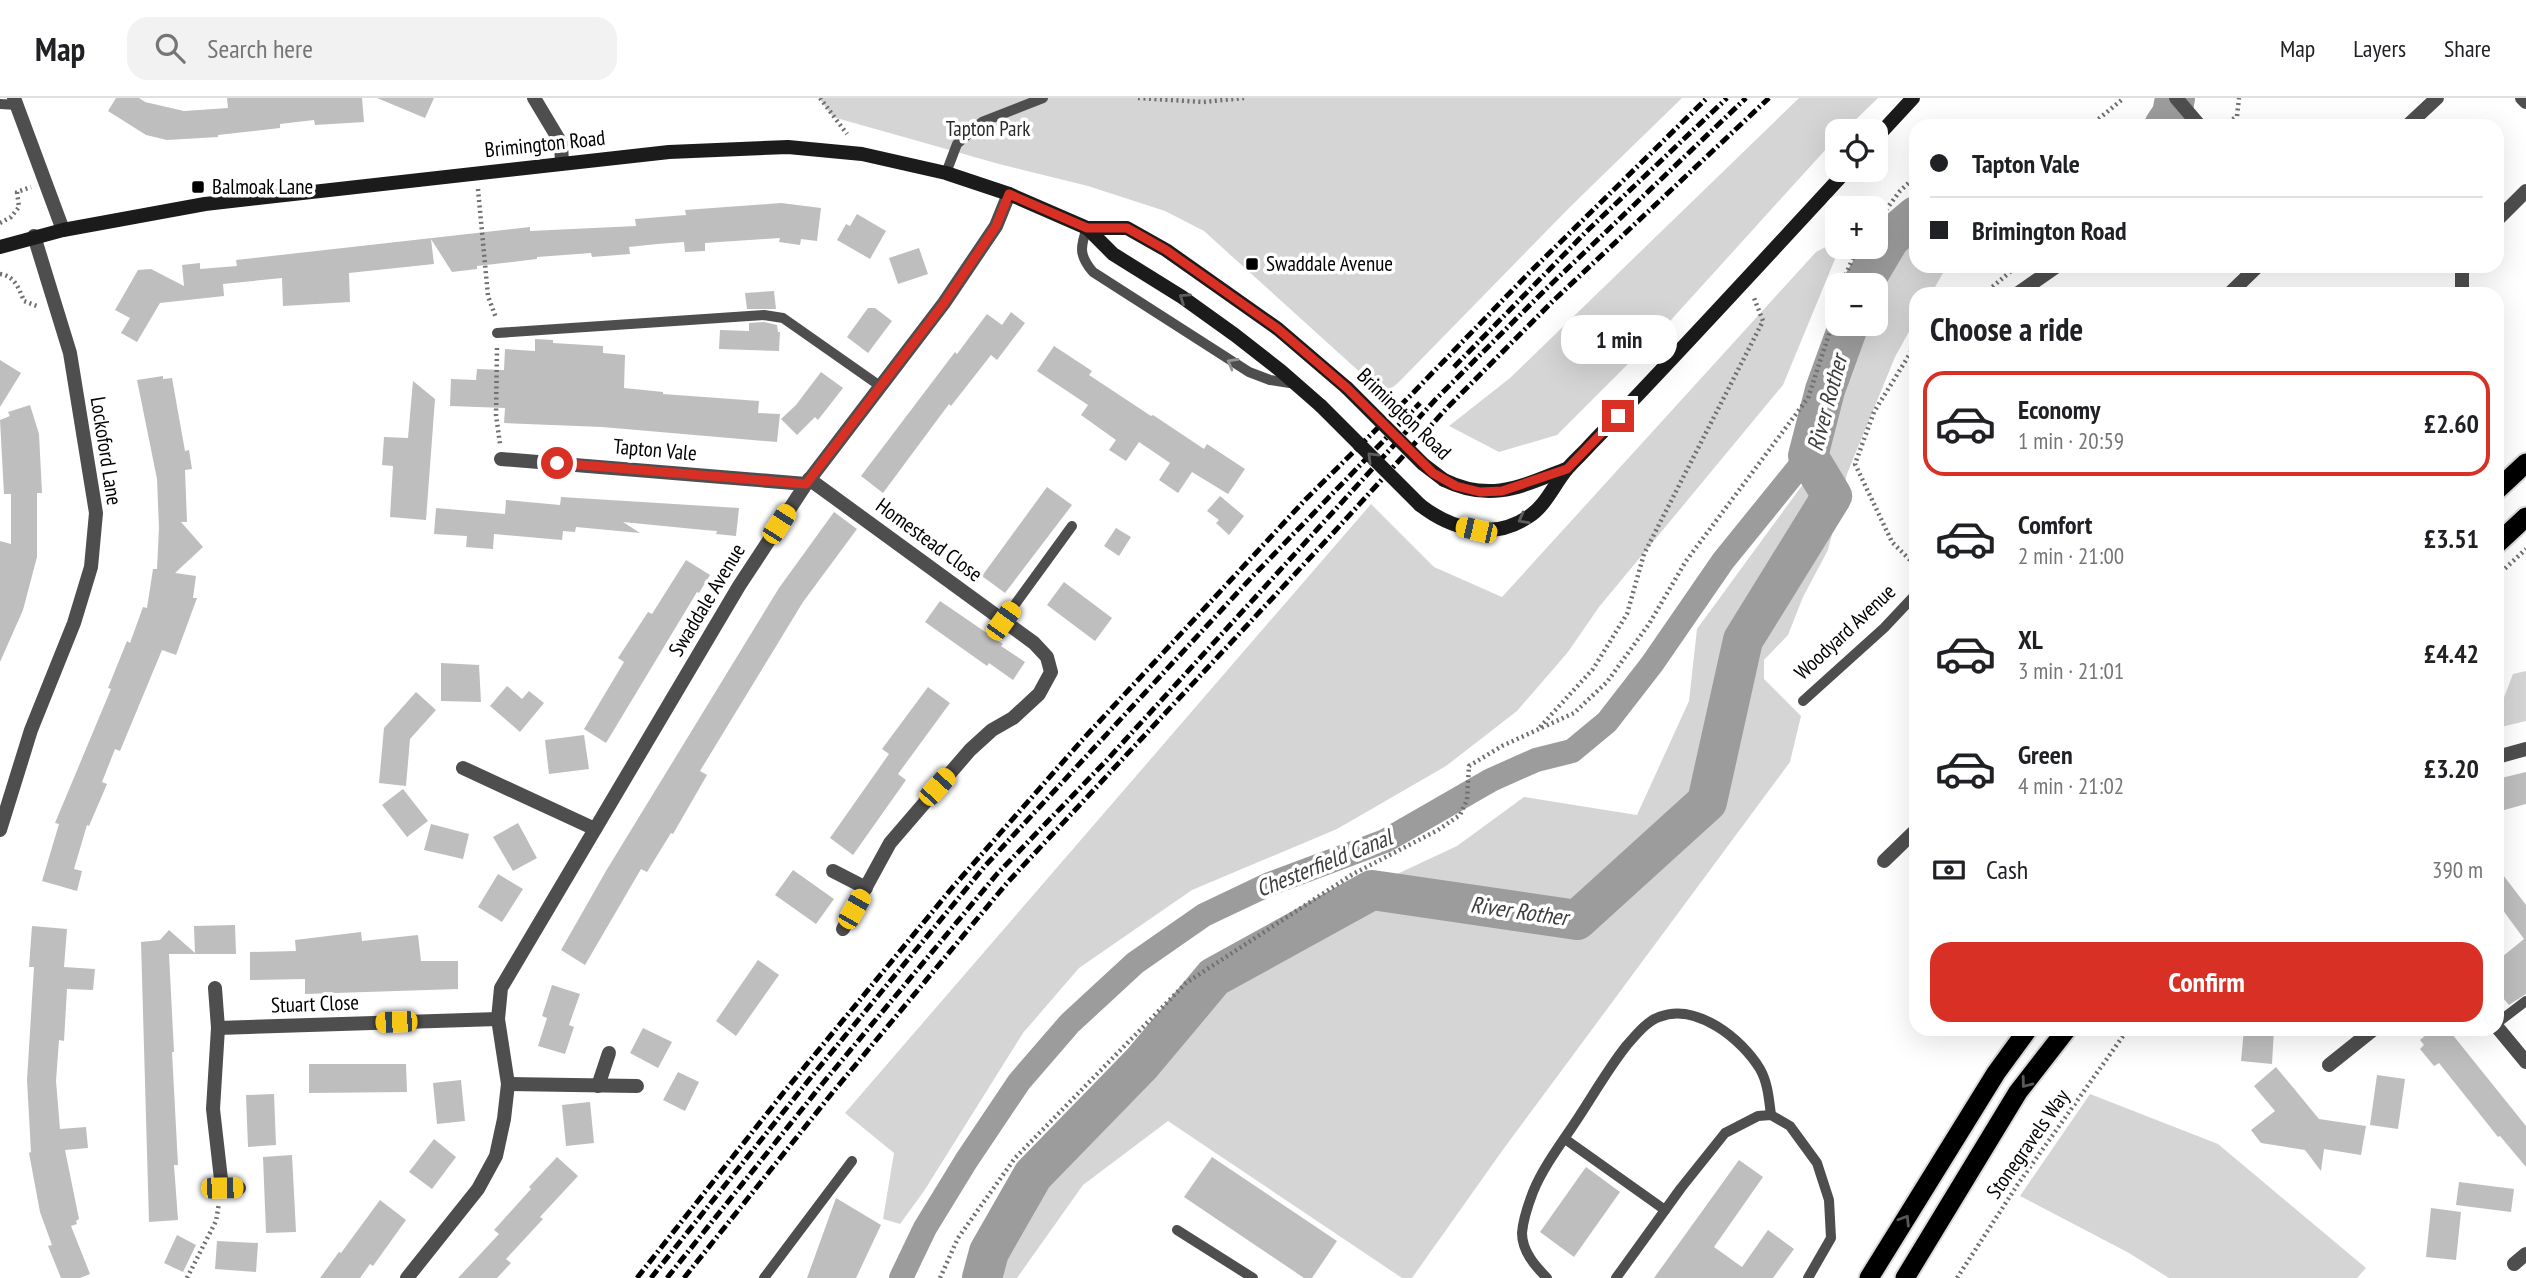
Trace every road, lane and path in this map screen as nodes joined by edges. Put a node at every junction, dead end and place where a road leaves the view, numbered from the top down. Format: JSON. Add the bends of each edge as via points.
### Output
{"nodes":[{"id":1,"x":534,"y":98,"type":"edge"},
{"id":2,"x":820,"y":98,"type":"edge"},
{"id":3,"x":1043,"y":98,"type":"edge"},
{"id":4,"x":1139,"y":98,"type":"edge"},
{"id":5,"x":1244,"y":98,"type":"edge"},
{"id":6,"x":1913,"y":98,"type":"edge"},
{"id":7,"x":2124,"y":98,"type":"edge"},
{"id":8,"x":2176,"y":98,"type":"edge"},
{"id":9,"x":2239,"y":98,"type":"edge"},
{"id":10,"x":2437,"y":98,"type":"edge"},
{"id":11,"x":2522,"y":98,"type":"edge"},
{"id":12,"x":16,"y":102,"type":"edge"},
{"id":13,"x":2526,"y":103,"type":"edge"},
{"id":14,"x":0,"y":104,"type":"edge"},
{"id":15,"x":2098,"y":119,"type":"edge"},
{"id":16,"x":2194,"y":119,"type":"edge"},
{"id":17,"x":2233,"y":119,"type":"edge"},
{"id":18,"x":2414,"y":119,"type":"edge"},
{"id":19,"x":1888,"y":125,"type":"edge"},
{"id":20,"x":862,"y":154,"type":"junction"},
{"id":21,"x":562,"y":163,"type":"junction"},
{"id":22,"x":476,"y":173,"type":"junction"},
{"id":23,"x":946,"y":173,"type":"junction"},
{"id":24,"x":1836,"y":182,"type":"edge"},
{"id":25,"x":46,"y":183,"type":"junction"},
{"id":26,"x":1909,"y":183,"type":"edge"},
{"id":27,"x":2526,"y":191,"type":"edge"},
{"id":28,"x":1009,"y":194,"type":"junction"},
{"id":29,"x":1888,"y":207,"type":"edge"},
{"id":30,"x":2504,"y":213,"type":"edge"},
{"id":31,"x":0,"y":223,"type":"edge"},
{"id":32,"x":1087,"y":228,"type":"junction"},
{"id":33,"x":63,"y":230,"type":"junction"},
{"id":34,"x":34,"y":236,"type":"junction"},
{"id":35,"x":0,"y":247,"type":"edge"},
{"id":36,"x":2009,"y":273,"type":"edge"},
{"id":37,"x":2047,"y":273,"type":"edge"},
{"id":38,"x":2251,"y":273,"type":"edge"},
{"id":39,"x":0,"y":274,"type":"edge"},
{"id":40,"x":1747,"y":279,"type":"junction"},
{"id":41,"x":1992,"y":287,"type":"edge"},
{"id":42,"x":2027,"y":287,"type":"edge"},
{"id":43,"x":2237,"y":287,"type":"edge"},
{"id":44,"x":24,"y":301,"type":"dead end"},
{"id":45,"x":497,"y":333,"type":"junction"},
{"id":46,"x":1828,"y":336,"type":"edge"},
{"id":47,"x":1909,"y":355,"type":"edge"},
{"id":48,"x":1296,"y":384,"type":"junction"},
{"id":49,"x":880,"y":386,"type":"junction"},
{"id":50,"x":502,"y":459,"type":"joint"},
{"id":51,"x":2526,"y":463,"type":"edge"},
{"id":52,"x":1567,"y":469,"type":"junction"},
{"id":53,"x":808,"y":482,"type":"junction"},
{"id":54,"x":2504,"y":483,"type":"edge"},
{"id":55,"x":2526,"y":517,"type":"edge"},
{"id":56,"x":1072,"y":526,"type":"dead end"},
{"id":57,"x":2504,"y":537,"type":"edge"},
{"id":58,"x":2526,"y":550,"type":"edge"},
{"id":59,"x":1909,"y":559,"type":"edge"},
{"id":60,"x":2504,"y":570,"type":"edge"},
{"id":61,"x":1909,"y":601,"type":"edge"},
{"id":62,"x":1003,"y":621,"type":"junction"},
{"id":63,"x":1803,"y":701,"type":"dead end"},
{"id":64,"x":1537,"y":730,"type":"junction"},
{"id":65,"x":2526,"y":750,"type":"edge"},
{"id":66,"x":2504,"y":755,"type":"edge"},
{"id":67,"x":463,"y":768,"type":"dead end"},
{"id":68,"x":0,"y":830,"type":"edge"},
{"id":69,"x":595,"y":830,"type":"junction"},
{"id":70,"x":1909,"y":837,"type":"edge"},
{"id":71,"x":1884,"y":862,"type":"dead end"},
{"id":72,"x":833,"y":871,"type":"dead end"},
{"id":73,"x":866,"y":888,"type":"junction"},
{"id":74,"x":843,"y":929,"type":"dead end"},
{"id":75,"x":215,"y":988,"type":"dead end"},
{"id":76,"x":2526,"y":1001,"type":"edge"},
{"id":77,"x":498,"y":1019,"type":"junction"},
{"id":78,"x":2504,"y":1019,"type":"edge"},
{"id":79,"x":218,"y":1028,"type":"junction"},
{"id":80,"x":2504,"y":1034,"type":"edge"},
{"id":81,"x":2023,"y":1036,"type":"edge"},
{"id":82,"x":2062,"y":1036,"type":"edge"},
{"id":83,"x":2123,"y":1036,"type":"edge"},
{"id":84,"x":2365,"y":1036,"type":"edge"},
{"id":85,"x":609,"y":1054,"type":"dead end"},
{"id":86,"x":2526,"y":1062,"type":"edge"},
{"id":87,"x":2329,"y":1065,"type":"dead end"},
{"id":88,"x":508,"y":1084,"type":"junction"},
{"id":89,"x":598,"y":1086,"type":"junction"},
{"id":90,"x":637,"y":1086,"type":"dead end"},
{"id":91,"x":1771,"y":1115,"type":"junction"},
{"id":92,"x":1565,"y":1139,"type":"junction"},
{"id":93,"x":852,"y":1161,"type":"dead end"},
{"id":94,"x":222,"y":1188,"type":"junction"},
{"id":95,"x":239,"y":1188,"type":"dead end"},
{"id":96,"x":1665,"y":1210,"type":"junction"},
{"id":97,"x":1177,"y":1230,"type":"dead end"},
{"id":98,"x":187,"y":1278,"type":"edge"},
{"id":99,"x":407,"y":1278,"type":"edge"},
{"id":100,"x":764,"y":1278,"type":"edge"},
{"id":101,"x":940,"y":1278,"type":"edge"},
{"id":102,"x":1253,"y":1278,"type":"edge"},
{"id":103,"x":1548,"y":1278,"type":"edge"},
{"id":104,"x":1616,"y":1278,"type":"edge"},
{"id":105,"x":1808,"y":1278,"type":"edge"},
{"id":106,"x":1869,"y":1278,"type":"edge"},
{"id":107,"x":1905,"y":1278,"type":"edge"},
{"id":108,"x":1956,"y":1278,"type":"edge"}],
"edges":[{"from":1,"to":21,"type":"street","via":[[558,136]]},
{"from":2,"to":20,"type":"path"},
{"from":3,"to":23,"type":"lane","via":[[982,122],[957,144]]},
{"from":4,"to":5,"type":"path","via":[[1203,102]]},
{"from":6,"to":19,"type":"main road"},
{"from":7,"to":15,"type":"path"},
{"from":8,"to":16,"type":"street"},
{"from":9,"to":17,"type":"path"},
{"from":10,"to":18,"type":"street"},
{"from":11,"to":13,"type":"street"},
{"from":12,"to":14,"type":"lane"},
{"from":12,"to":25,"type":"street"},
{"from":20,"to":21,"type":"main road","name":"Brimington Road","via":[[788,147]]},
{"from":20,"to":23,"type":"main road","name":"Brimington Road"},
{"from":21,"to":22,"type":"main road","name":"Brimington Road"},
{"from":22,"to":33,"type":"main road","name":"Brimington Road","via":[[205,204]]},
{"from":22,"to":45,"type":"path","via":[[488,296],[496,314]]},
{"from":23,"to":28,"type":"main road","name":"Brimington Road"},
{"from":24,"to":40,"type":"main road","name":"Brimington Road"},
{"from":25,"to":31,"type":"path","via":[[17,191],[19,207]]},
{"from":25,"to":33,"type":"street"},
{"from":26,"to":29,"type":"path"},
{"from":27,"to":30,"type":"street"},
{"from":28,"to":32,"type":"main road","name":"Brimington Road"},
{"from":28,"to":49,"type":"street","name":"Swaddale Avenue","via":[[990,235]]},
{"from":48,"to":32,"type":"main road","name":"Brimington Road","one_way":true,"via":[[1193,305],[1113,254]]},
{"from":48,"to":32,"type":"lane","one_way":true,"via":[[1249,372],[1093,272],[1083,261],[1080,247]]},
{"from":32,"to":52,"type":"main road","name":"Brimington Road","bridge":true,"via":[[1127,228],[1278,329],[1444,480],[1480,492],[1502,491]]},
{"from":33,"to":34,"type":"main road","name":"Brimington Road"},
{"from":34,"to":35,"type":"main road","name":"Brimington Road"},
{"from":34,"to":68,"type":"street","name":"Lockoford Lane","via":[[70,353],[96,513],[91,567],[74,624],[31,730]]},
{"from":36,"to":41,"type":"path"},
{"from":37,"to":42,"type":"street"},
{"from":38,"to":43,"type":"street"},
{"from":39,"to":44,"type":"path","via":[[17,284]]},
{"from":40,"to":52,"type":"main road","name":"Brimington Road"},
{"from":40,"to":64,"type":"path","via":[[1763,321],[1644,554],[1627,614],[1593,669]]},
{"from":45,"to":49,"type":"lane","via":[[764,315],[783,318]]},
{"from":45,"to":50,"type":"path","via":[[496,415]]},
{"from":46,"to":64,"type":"path","via":[[1808,398],[1686,561],[1607,682],[1574,713]]},
{"from":47,"to":59,"type":"path","via":[[1874,412],[1855,464],[1892,542]]},
{"from":52,"to":48,"type":"main road","name":"Brimington Road","one_way":true,"bridge":true,"via":[[1541,507],[1527,518],[1494,531],[1454,525],[1420,505]]},
{"from":49,"to":53,"type":"street","name":"Swaddale Avenue"},
{"from":50,"to":53,"type":"street","name":"Tapton Vale"},
{"from":51,"to":54,"type":"highway"},
{"from":53,"to":62,"type":"street","name":"Homestead Close"},
{"from":53,"to":69,"type":"street","name":"Swaddale Avenue","via":[[739,586]]},
{"from":55,"to":57,"type":"highway"},
{"from":56,"to":62,"type":"lane"},
{"from":58,"to":60,"type":"path"},
{"from":61,"to":63,"type":"lane","name":"Woodyard Avenue"},
{"from":62,"to":73,"type":"street","name":"Homestead Close","via":[[1034,643],[1047,657],[1051,672],[1039,694],[970,750],[921,806],[890,843]]},
{"from":64,"to":101,"type":"path","via":[[1469,766],[1468,800],[1460,816],[1353,874],[1185,983],[1016,1158],[958,1238]]},
{"from":65,"to":66,"type":"street"},
{"from":67,"to":69,"type":"street"},
{"from":69,"to":77,"type":"street","name":"Swaddale Avenue","via":[[501,988]]},
{"from":70,"to":71,"type":"street"},
{"from":72,"to":73,"type":"street"},
{"from":73,"to":74,"type":"street","name":"Homestead Close"},
{"from":75,"to":79,"type":"street"},
{"from":76,"to":78,"type":"lane"},
{"from":77,"to":79,"type":"street","name":"Stuart Close"},
{"from":77,"to":88,"type":"street","name":"Swaddale Avenue"},
{"from":79,"to":94,"type":"street","via":[[213,1109]]},
{"from":80,"to":86,"type":"street"},
{"from":106,"to":81,"type":"highway","one_way":true},
{"from":82,"to":107,"type":"highway","one_way":true,"via":[[2018,1093]]},
{"from":83,"to":108,"type":"path","name":"Stonegravels Way"},
{"from":84,"to":87,"type":"street"},
{"from":85,"to":89,"type":"street"},
{"from":88,"to":89,"type":"street"},
{"from":88,"to":99,"type":"street","name":"Swaddale Avenue","via":[[496,1156],[478,1189]]},
{"from":89,"to":90,"type":"street"},
{"from":91,"to":92,"type":"lane","via":[[1767,1087],[1748,1052],[1713,1025],[1693,1015],[1672,1013],[1657,1017],[1627,1045]]},
{"from":91,"to":96,"type":"lane","via":[[1758,1116],[1725,1133]]},
{"from":91,"to":105,"type":"lane","via":[[1790,1126],[1817,1163],[1829,1200],[1831,1238]]},
{"from":92,"to":96,"type":"lane"},
{"from":92,"to":103,"type":"lane","via":[[1533,1191],[1523,1226],[1527,1252]]},
{"from":93,"to":100,"type":"lane"},
{"from":94,"to":95,"type":"street"},
{"from":94,"to":98,"type":"path","via":[[216,1221]]},
{"from":96,"to":104,"type":"lane"},
{"from":97,"to":102,"type":"lane"}]}
